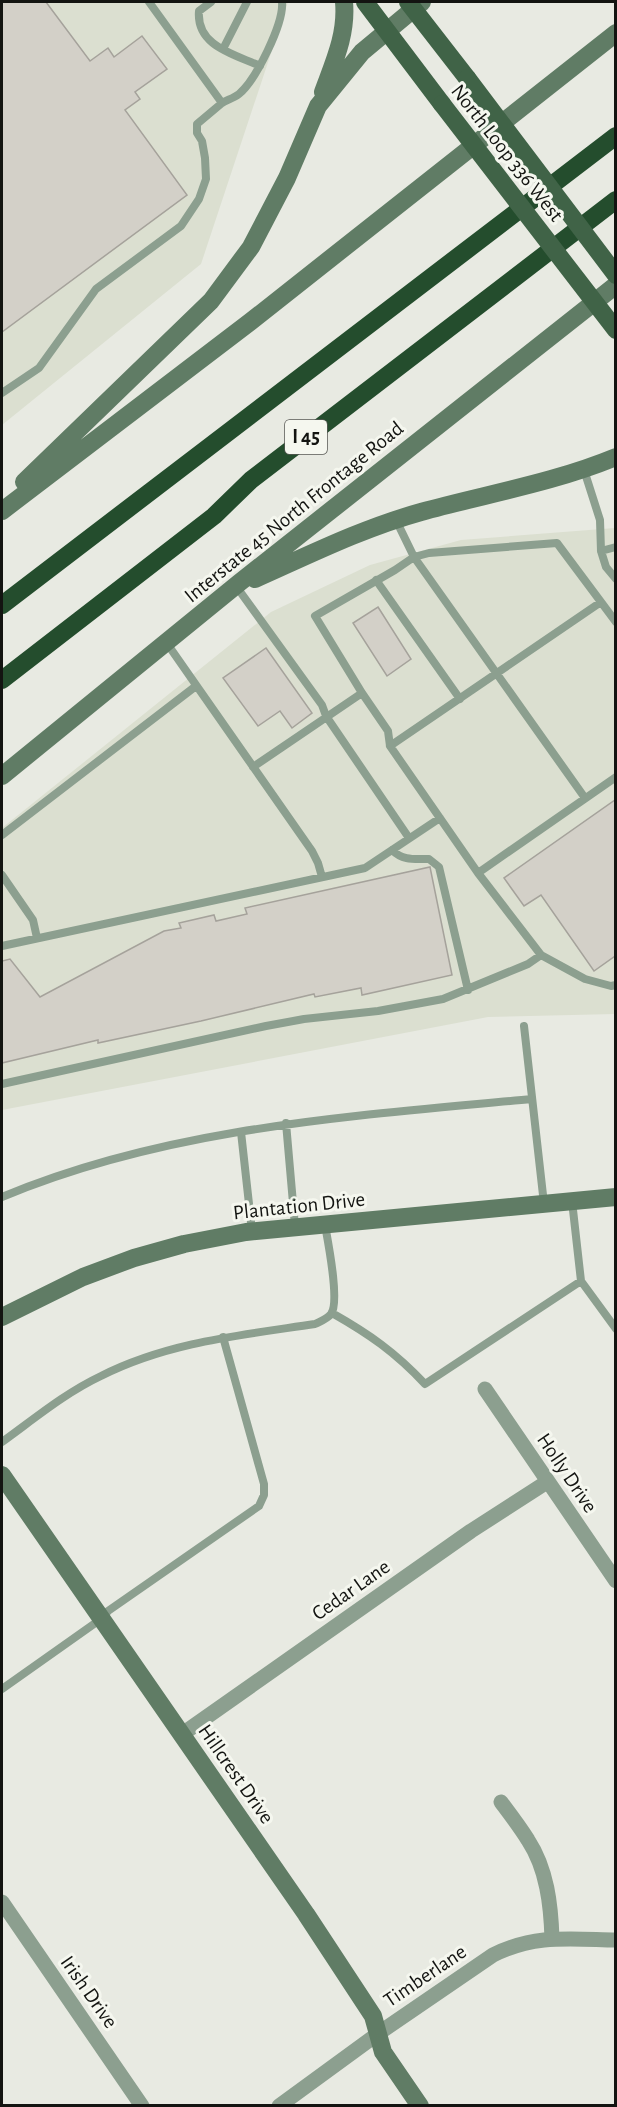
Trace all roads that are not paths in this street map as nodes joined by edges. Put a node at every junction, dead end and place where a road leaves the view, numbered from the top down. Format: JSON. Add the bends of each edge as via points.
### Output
{"nodes":[{"id":1,"x":149,"y":2,"type":"edge"},
{"id":2,"x":211,"y":2,"type":"edge"},
{"id":3,"x":247,"y":2,"type":"edge"},
{"id":4,"x":282,"y":2,"type":"edge"},
{"id":5,"x":344,"y":2,"type":"edge"},
{"id":6,"x":365,"y":2,"type":"edge"},
{"id":7,"x":415,"y":4,"type":"edge"},
{"id":8,"x":386,"y":32,"type":"junction"},
{"id":9,"x":615,"y":33,"type":"edge"},
{"id":10,"x":223,"y":49,"type":"junction"},
{"id":11,"x":260,"y":66,"type":"junction"},
{"id":12,"x":222,"y":103,"type":"junction"},
{"id":13,"x":318,"y":106,"type":"junction"},
{"id":14,"x":615,"y":136,"type":"edge"},
{"id":15,"x":615,"y":200,"type":"edge"},
{"id":16,"x":615,"y":275,"type":"edge"},
{"id":17,"x":615,"y":285,"type":"edge"},
{"id":18,"x":615,"y":330,"type":"edge"},
{"id":19,"x":2,"y":393,"type":"edge"},
{"id":20,"x":615,"y":457,"type":"edge"},
{"id":21,"x":584,"y":470,"type":"junction"},
{"id":22,"x":2,"y":505,"type":"edge"},
{"id":23,"x":2,"y":511,"type":"edge"},
{"id":24,"x":396,"y":520,"type":"junction"},
{"id":25,"x":615,"y":547,"type":"edge"},
{"id":26,"x":601,"y":551,"type":"junction"},
{"id":27,"x":414,"y":556,"type":"junction"},
{"id":28,"x":615,"y":579,"type":"edge"},
{"id":29,"x":376,"y":580,"type":"junction"},
{"id":30,"x":238,"y":584,"type":"junction"},
{"id":31,"x":601,"y":602,"type":"junction"},
{"id":32,"x":2,"y":605,"type":"edge"},
{"id":33,"x":615,"y":622,"type":"edge"},
{"id":34,"x":166,"y":642,"type":"junction"},
{"id":35,"x":497,"y":675,"type":"junction"},
{"id":36,"x":2,"y":680,"type":"edge"},
{"id":37,"x":196,"y":686,"type":"junction"},
{"id":38,"x":362,"y":693,"type":"junction"},
{"id":39,"x":460,"y":699,"type":"junction"},
{"id":40,"x":326,"y":716,"type":"junction"},
{"id":41,"x":390,"y":746,"type":"junction"},
{"id":42,"x":253,"y":767,"type":"junction"},
{"id":43,"x":2,"y":776,"type":"edge"},
{"id":44,"x":615,"y":777,"type":"edge"},
{"id":45,"x":585,"y":798,"type":"junction"},
{"id":46,"x":440,"y":818,"type":"junction"},
{"id":47,"x":2,"y":835,"type":"edge"},
{"id":48,"x":409,"y":838,"type":"junction"},
{"id":49,"x":392,"y":850,"type":"junction"},
{"id":50,"x":478,"y":873,"type":"junction"},
{"id":51,"x":2,"y":875,"type":"edge"},
{"id":52,"x":321,"y":877,"type":"junction"},
{"id":53,"x":37,"y":938,"type":"junction"},
{"id":54,"x":2,"y":946,"type":"edge"},
{"id":55,"x":541,"y":955,"type":"junction"},
{"id":56,"x":615,"y":985,"type":"edge"},
{"id":57,"x":468,"y":990,"type":"junction"},
{"id":58,"x":524,"y":1026,"type":"dead end"},
{"id":59,"x":2,"y":1084,"type":"edge"},
{"id":60,"x":532,"y":1099,"type":"junction"},
{"id":61,"x":286,"y":1123,"type":"junction"},
{"id":62,"x":241,"y":1132,"type":"junction"},
{"id":63,"x":2,"y":1197,"type":"edge"},
{"id":64,"x":615,"y":1197,"type":"edge"},
{"id":65,"x":572,"y":1201,"type":"junction"},
{"id":66,"x":544,"y":1204,"type":"junction"},
{"id":67,"x":325,"y":1225,"type":"junction"},
{"id":68,"x":296,"y":1228,"type":"junction"},
{"id":69,"x":252,"y":1232,"type":"junction"},
{"id":70,"x":581,"y":1281,"type":"junction"},
{"id":71,"x":332,"y":1312,"type":"junction"},
{"id":72,"x":5,"y":1313,"type":"edge"},
{"id":73,"x":615,"y":1329,"type":"edge"},
{"id":74,"x":223,"y":1337,"type":"junction"},
{"id":75,"x":485,"y":1389,"type":"dead end"},
{"id":76,"x":2,"y":1442,"type":"edge"},
{"id":77,"x":2,"y":1475,"type":"edge"},
{"id":78,"x":547,"y":1482,"type":"junction"},
{"id":79,"x":615,"y":1581,"type":"edge"},
{"id":80,"x":101,"y":1619,"type":"junction"},
{"id":81,"x":2,"y":1689,"type":"edge"},
{"id":82,"x":180,"y":1735,"type":"junction"},
{"id":83,"x":501,"y":1802,"type":"dead end"},
{"id":84,"x":2,"y":1902,"type":"edge"},
{"id":85,"x":552,"y":1939,"type":"junction"},
{"id":86,"x":615,"y":1940,"type":"edge"},
{"id":87,"x":379,"y":2033,"type":"junction"},
{"id":88,"x":142,"y":2106,"type":"edge"},
{"id":89,"x":279,"y":2106,"type":"edge"},
{"id":90,"x":420,"y":2106,"type":"edge"}],
"edges":[{"from":1,"to":12,"type":"lane"},
{"from":2,"to":10,"type":"lane","via":[[199,11],[198,24],[214,45]]},
{"from":3,"to":10,"type":"lane"},
{"from":4,"to":11,"type":"lane","via":[[283,10]]},
{"from":5,"to":13,"type":"main road","via":[[343,38]]},
{"from":6,"to":8,"type":"main road","name":"North Loop 336 West"},
{"from":7,"to":8,"type":"main road"},
{"from":7,"to":16,"type":"main road","name":"North Loop 336 West","bridge":true},
{"from":8,"to":13,"type":"main road","via":[[362,52]]},
{"from":8,"to":18,"type":"main road","name":"North Loop 336 West","bridge":true},
{"from":9,"to":23,"type":"main road","via":[[250,322]]},
{"from":10,"to":11,"type":"lane"},
{"from":11,"to":12,"type":"lane","via":[[239,94]]},
{"from":12,"to":19,"type":"lane","via":[[197,124],[206,179],[199,199],[181,226],[96,289],[39,368]]},
{"from":13,"to":22,"type":"main road","via":[[251,247],[211,301]]},
{"from":14,"to":32,"type":"highway","number":"I 45"},
{"from":15,"to":36,"type":"highway","number":"I 45","via":[[251,480],[214,516]]},
{"from":17,"to":30,"type":"main road","name":"Interstate 45 North Frontage Road"},
{"from":20,"to":21,"type":"main road"},
{"from":21,"to":24,"type":"main road"},
{"from":21,"to":26,"type":"lane","via":[[600,520]]},
{"from":24,"to":27,"type":"lane"},
{"from":24,"to":30,"type":"main road"},
{"from":25,"to":26,"type":"lane"},
{"from":26,"to":28,"type":"lane"},
{"from":27,"to":29,"type":"lane"},
{"from":27,"to":31,"type":"lane","via":[[557,543]]},
{"from":27,"to":35,"type":"lane"},
{"from":29,"to":38,"type":"lane","via":[[315,616]]},
{"from":29,"to":39,"type":"lane"},
{"from":30,"to":34,"type":"main road","name":"Interstate 45 North Frontage Road"},
{"from":30,"to":40,"type":"lane"},
{"from":31,"to":33,"type":"lane"},
{"from":31,"to":35,"type":"lane"},
{"from":34,"to":37,"type":"lane"},
{"from":34,"to":43,"type":"main road","name":"Interstate 45 North Frontage Road"},
{"from":35,"to":39,"type":"lane"},
{"from":35,"to":45,"type":"lane"},
{"from":37,"to":42,"type":"lane"},
{"from":37,"to":47,"type":"lane"},
{"from":38,"to":40,"type":"lane"},
{"from":38,"to":41,"type":"lane","via":[[388,731]]},
{"from":39,"to":41,"type":"lane"},
{"from":40,"to":42,"type":"lane"},
{"from":40,"to":48,"type":"lane"},
{"from":41,"to":46,"type":"lane"},
{"from":42,"to":52,"type":"lane","via":[[312,851]]},
{"from":44,"to":45,"type":"lane"},
{"from":45,"to":50,"type":"lane"},
{"from":46,"to":48,"type":"lane"},
{"from":46,"to":50,"type":"lane"},
{"from":48,"to":49,"type":"lane"},
{"from":49,"to":52,"type":"lane","via":[[365,868]]},
{"from":49,"to":57,"type":"lane","via":[[399,857],[429,859],[439,867]]},
{"from":50,"to":55,"type":"lane"},
{"from":51,"to":53,"type":"lane","via":[[33,920]]},
{"from":52,"to":53,"type":"lane"},
{"from":53,"to":54,"type":"lane"},
{"from":55,"to":56,"type":"lane","via":[[585,980]]},
{"from":55,"to":57,"type":"lane"},
{"from":57,"to":59,"type":"lane","via":[[443,999],[378,1011],[266,1026]]},
{"from":58,"to":60,"type":"lane"},
{"from":60,"to":61,"type":"lane"},
{"from":60,"to":66,"type":"lane"},
{"from":61,"to":62,"type":"lane"},
{"from":61,"to":68,"type":"lane"},
{"from":62,"to":63,"type":"lane","via":[[109,1160],[46,1178]]},
{"from":62,"to":69,"type":"lane"},
{"from":64,"to":65,"type":"main road","name":"Plantation Drive"},
{"from":65,"to":66,"type":"main road","name":"Plantation Drive"},
{"from":65,"to":70,"type":"lane"},
{"from":66,"to":67,"type":"main road","name":"Plantation Drive"},
{"from":67,"to":68,"type":"main road","name":"Plantation Drive"},
{"from":67,"to":71,"type":"lane","via":[[332,1264]]},
{"from":68,"to":69,"type":"main road","name":"Plantation Drive"},
{"from":69,"to":72,"type":"main road","name":"Plantation Drive","via":[[134,1258]]},
{"from":70,"to":71,"type":"lane","via":[[424,1384],[400,1358]]},
{"from":70,"to":73,"type":"lane"},
{"from":71,"to":74,"type":"lane","via":[[315,1324]]},
{"from":74,"to":76,"type":"lane","via":[[138,1359],[102,1375]]},
{"from":74,"to":80,"type":"lane","via":[[264,1495],[259,1506]]},
{"from":75,"to":78,"type":"street","name":"Holly Drive"},
{"from":77,"to":80,"type":"main road","name":"Hillcrest Drive"},
{"from":78,"to":79,"type":"street","name":"Holly Drive"},
{"from":78,"to":82,"type":"street","name":"Cedar Lane"},
{"from":80,"to":81,"type":"lane"},
{"from":80,"to":82,"type":"main road","name":"Hillcrest Drive"},
{"from":82,"to":87,"type":"main road","name":"Hillcrest Drive","via":[[313,1924],[373,2016]]},
{"from":83,"to":85,"type":"street","via":[[529,1841],[541,1867],[551,1906]]},
{"from":84,"to":88,"type":"street","name":"Irish Drive"},
{"from":85,"to":86,"type":"street","name":"Timberlane"},
{"from":85,"to":87,"type":"street","name":"Timberlane","via":[[509,1947],[493,1955]]},
{"from":87,"to":89,"type":"street","name":"Timberlane"},
{"from":87,"to":90,"type":"main road","name":"Hillcrest Drive","via":[[383,2052]]}]}
